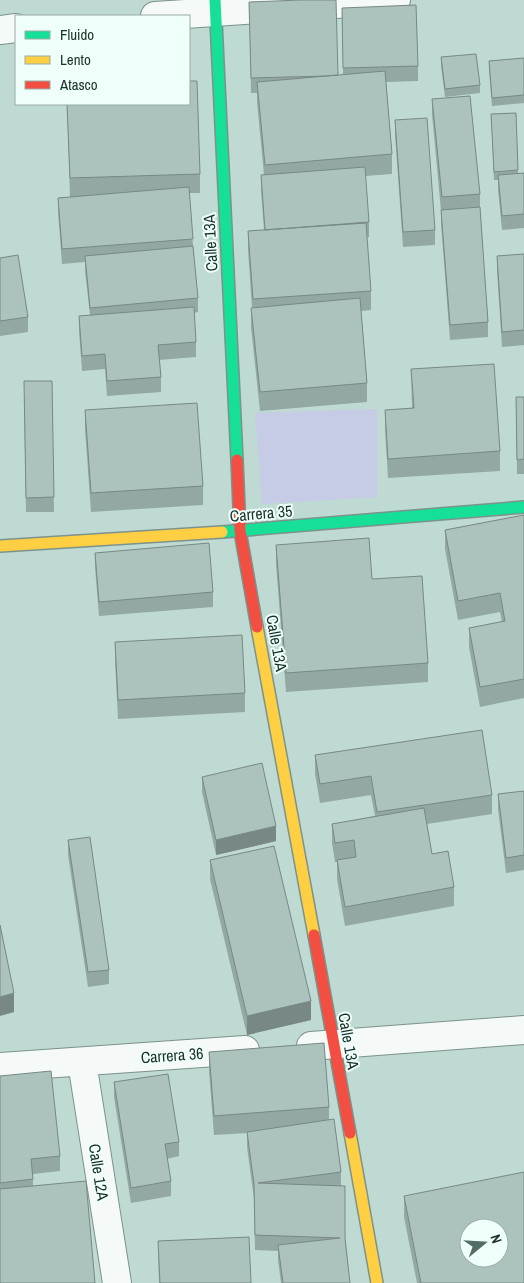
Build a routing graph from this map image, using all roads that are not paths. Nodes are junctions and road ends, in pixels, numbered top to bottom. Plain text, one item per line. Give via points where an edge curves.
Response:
1 (396, 0) edge
2 (215, 6) edge
3 (161, 15) edge
4 (15, 28) edge
5 (0, 30) edge
6 (524, 507) edge
7 (240, 531) junction
8 (0, 546) edge
9 (524, 1030) edge
10 (333, 1044) junction
11 (82, 1062) junction
12 (0, 1068) edge
13 (117, 1283) edge
14 (377, 1283) edge

1 - 2 street via 252,11
2 - 3 street
2 - 7 street, Calle 13A
4 - 5 street
6 - 7 street, Carrera 35
7 - 8 street, Carrera 35
7 - 10 street, Calle 13A
9 - 10 street, Carrera 36
10 - 11 street, Carrera 36
10 - 14 street, Calle 13A
11 - 12 street, Carrera 36
11 - 13 street, Calle 12A

